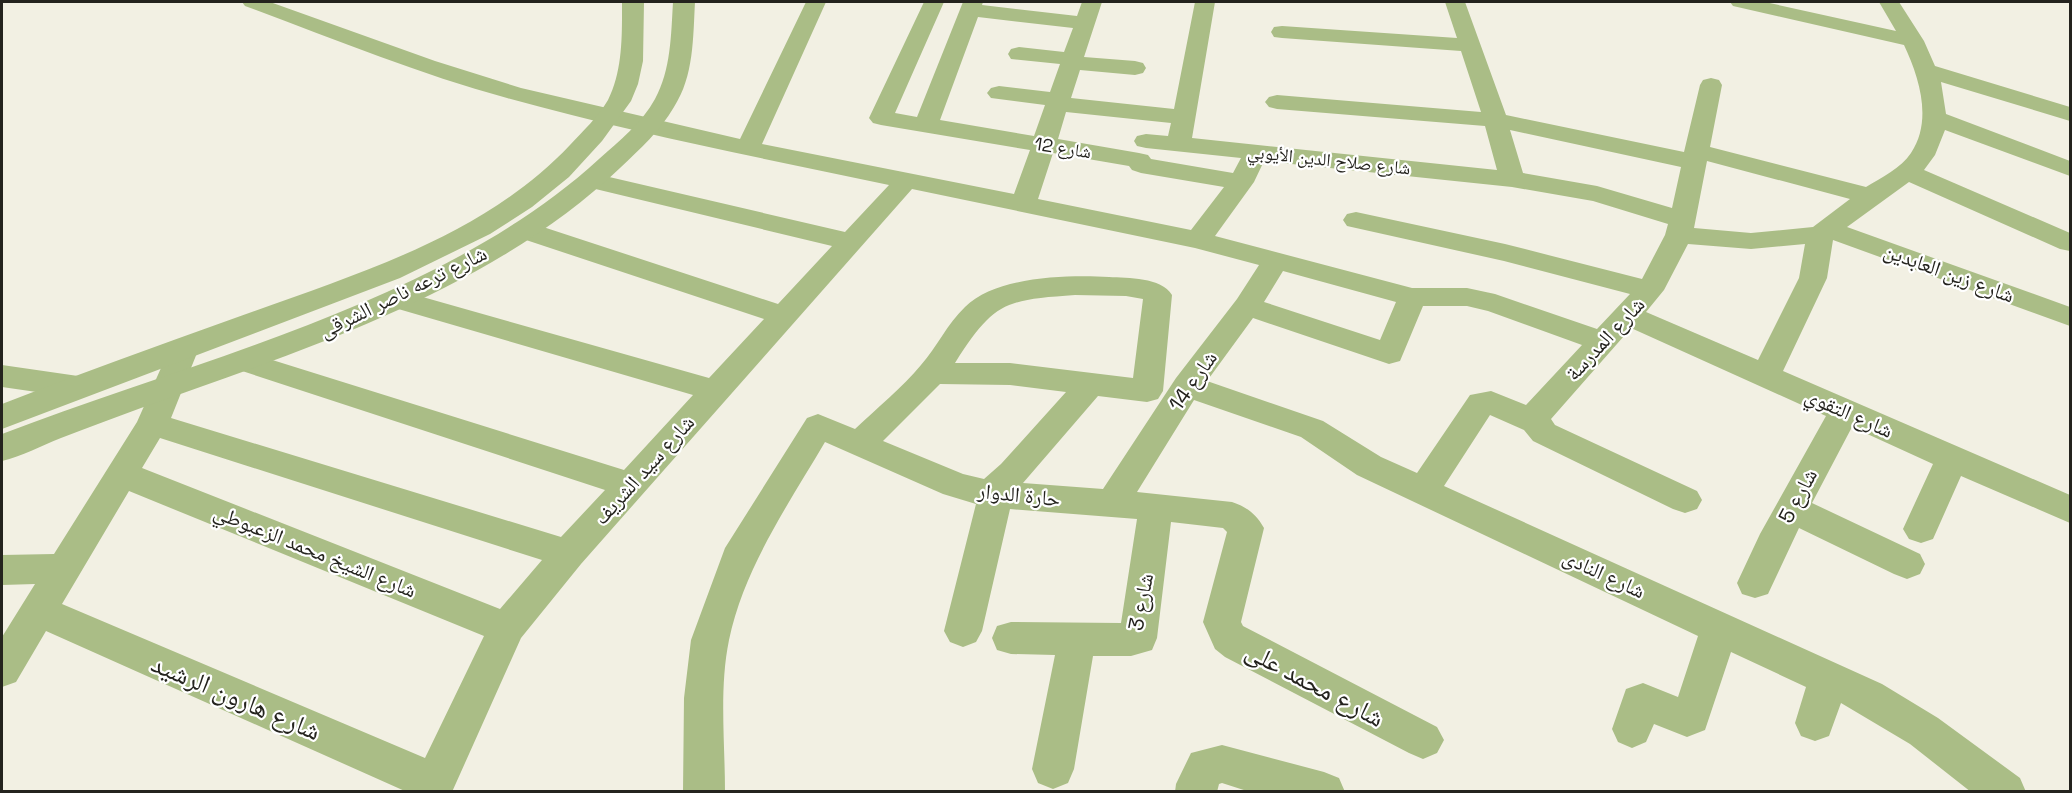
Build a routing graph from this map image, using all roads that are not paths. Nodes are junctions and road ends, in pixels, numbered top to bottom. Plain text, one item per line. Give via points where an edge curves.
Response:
1 (252, 2) edge
2 (633, 2) edge
3 (684, 2) edge
4 (816, 2) edge
5 (934, 2) edge
6 (1205, 2) edge
7 (1455, 2) edge
8 (1740, 2) edge
9 (1889, 2) edge
10 (971, 6) edge
11 (1088, 12) edge
12 (1282, 32) dead end
13 (1913, 40) junction
14 (1470, 45) junction
15 (1019, 54) dead end
16 (1072, 61) junction
17 (1135, 68) dead end
18 (1925, 70) junction
19 (1711, 85) dead end
20 (999, 93) dead end
21 (1058, 102) junction
22 (1277, 102) dead end
23 (2070, 114) edge
24 (610, 115) junction
25 (1184, 117) junction
26 (1935, 118) junction
27 (1495, 120) junction
28 (651, 124) junction
29 (926, 125) junction
30 (1146, 141) dead end
31 (1044, 145) junction
32 (1179, 145) junction
33 (748, 148) junction
34 (1256, 153) junction
35 (1696, 157) junction
36 (2070, 169) edge
37 (1906, 172) junction
38 (1512, 179) junction
39 (907, 180) junction
40 (592, 181) junction
41 (1241, 182) junction
42 (1870, 196) junction
43 (1023, 205) junction
44 (1356, 220) dead end
45 (1681, 228) junction
46 (524, 230) junction
47 (1824, 232) junction
48 (1198, 240) junction
49 (851, 242) junction
50 (2070, 243) edge
51 (1276, 260) junction
52 (1650, 290) junction
53 (1412, 297) junction
54 (398, 299) junction
55 (1247, 306) junction
56 (1628, 315) junction
57 (784, 316) junction
58 (2070, 316) edge
59 (1603, 342) junction
60 (184, 348) junction
61 (244, 361) junction
62 (932, 373) junction
63 (2, 376) edge
64 (1765, 376) junction
65 (1091, 384) junction
66 (1187, 386) junction
67 (78, 387) junction
68 (168, 387) junction
69 (716, 391) junction
70 (1845, 411) junction
71 (2, 417) edge
72 (1535, 422) junction
73 (152, 424) junction
74 (860, 444) junction
75 (2, 448) edge
76 (1952, 458) junction
77 (122, 474) junction
78 (631, 485) junction
79 (1424, 490) junction
80 (993, 494) junction
81 (1686, 500) dead end
82 (1112, 504) junction
83 (1156, 507) junction
84 (1791, 509) junction
85 (2070, 510) edge
86 (1232, 516) joint
87 (1921, 529) dead end
88 (568, 554) junction
89 (1907, 564) dead end
90 (63, 568) junction
91 (2, 570) edge
92 (1755, 583) dead end
93 (37, 610) junction
94 (507, 628) junction
95 (1719, 628) junction
96 (963, 631) dead end
97 (1011, 638) dead end
98 (1077, 639) junction
99 (2, 670) edge
100 (1828, 679) junction
101 (1815, 723) dead end
102 (1632, 729) dead end
103 (1423, 740) dead end
104 (1053, 769) dead end
105 (431, 787) edge
106 (704, 792) edge
107 (1197, 792) edge
108 (1324, 792) edge
109 (2005, 792) edge

1 - 24 street via 514,93
2 - 24 street, شارع ترعه ناصر الشرقى via 632,53 622,95
3 - 28 street, شارع ترعه ناصر الشرقى via 677,73 668,98
4 - 33 street
5 - 29 street, شارع 12 via 881,118
6 - 25 street
7 - 14 street
8 - 13 street
9 - 13 street
10 - 11 street
10 - 29 street
11 - 16 street
12 - 14 street
13 - 18 street
14 - 27 street
15 - 16 street
16 - 17 street
16 - 21 street
18 - 23 street
18 - 26 street
19 - 35 street, شارع المدرسة
20 - 21 street
21 - 25 street
21 - 31 street
22 - 27 street
24 - 28 street
24 - 60 street, شارع ترعه ناصر الشرقى via 577,158 553,179 447,246
25 - 32 street
26 - 36 street
26 - 37 street via 1932,137
27 - 35 street
27 - 38 street
28 - 33 street
28 - 40 street, شارع ترعه ناصر الشرقى
29 - 31 street, شارع 12
30 - 32 street, شارع صلاح الدين الأيوبي
31 - 41 street, شارع 12
31 - 43 street
32 - 34 street, شارع صلاح الدين الأيوبي
33 - 39 street
34 - 38 street, شارع صلاح الدين الأيوبي
34 - 41 street
35 - 42 street
35 - 45 street, شارع المدرسة
37 - 42 street
37 - 50 street
38 - 45 street, شارع صلاح الدين الأيوبي via 1597,194
39 - 43 street
39 - 49 street, شارع سيد الشريف
40 - 46 street, شارع ترعه ناصر الشرقى
40 - 49 street
41 - 48 street
42 - 47 street
43 - 48 street
44 - 52 street
45 - 47 street, شارع صلاح الدين الأيوبي via 1751,241
45 - 52 street, شارع المدرسة
46 - 54 street, شارع ترعه ناصر الشرقى
46 - 57 street
47 - 58 street, شارع زين العابدين
47 - 64 street via 1814,278
48 - 51 street
49 - 57 street, شارع سيد الشريف
51 - 53 street
51 - 55 street, شارع 14
52 - 56 street, شارع المدرسة
53 - 55 street via 1389,354
53 - 59 street via 1467,297 1494,303
54 - 61 street, شارع ترعه ناصر الشرقى
54 - 69 street
55 - 66 street, شارع 14
56 - 59 street, شارع المدرسة
56 - 64 street, شارع التقوي
57 - 69 street, شارع سيد الشريف
59 - 72 street, شارع المدرسة via 1536,412
60 - 67 street, شارع ترعه ناصر الشرقى
60 - 68 street
61 - 68 street, شارع ترعه ناصر الشرقى
61 - 78 street
62 - 65 street via 1010,374
62 - 65 street via 974,315 993,298 1060,287 1133,286 1153,291 1158,301 1148,391
62 - 74 street
63 - 67 street
64 - 70 street, شارع التقوي
65 - 80 street
66 - 79 street, شارع النادى via 1312,429 1369,466
66 - 82 street, شارع 14
67 - 71 street, شارع ترعه ناصر الشرقى
68 - 73 street
68 - 75 street, شارع ترعه ناصر الشرقى
69 - 78 street, شارع سيد الشريف
70 - 76 street, شارع التقوي
70 - 84 street, شارع 5
72 - 79 street via 1491,402 1481,403
72 - 81 street via 1544,433
73 - 77 street
73 - 88 street
74 - 80 street, حارة الدوار via 955,485
74 - 106 street, حارة الدوار via 818,426 738,558 710,640 704,698
76 - 85 street, شارع التقوي
76 - 87 street
77 - 90 street
77 - 94 street, شارع الشيخ محمد الزعبوطي
78 - 88 street, شارع سيد الشريف
79 - 95 street, شارع النادى
80 - 82 street, حارة الدوار
80 - 96 street
82 - 83 street, حارة الدوار
83 - 86 street, حارة الدوار
83 - 98 street, شارع 3 via 1139,636 1131,640
84 - 89 street
84 - 92 street, شارع 5
86 - 103 street, شارع محمد على via 1246,528 1222,622 1228,636
88 - 94 street, شارع سيد الشريف
90 - 91 street
90 - 93 street
93 - 99 street
93 - 105 street, شارع هارون الرشيد
94 - 105 street, شارع سيد الشريف
95 - 100 street, شارع النادى
95 - 102 street via 1691,717 1642,701
97 - 98 street, شارع 3
98 - 104 street
100 - 101 street
100 - 109 street, شارع النادى via 1898,714
107 - 108 street via 1206,767 1222,764

